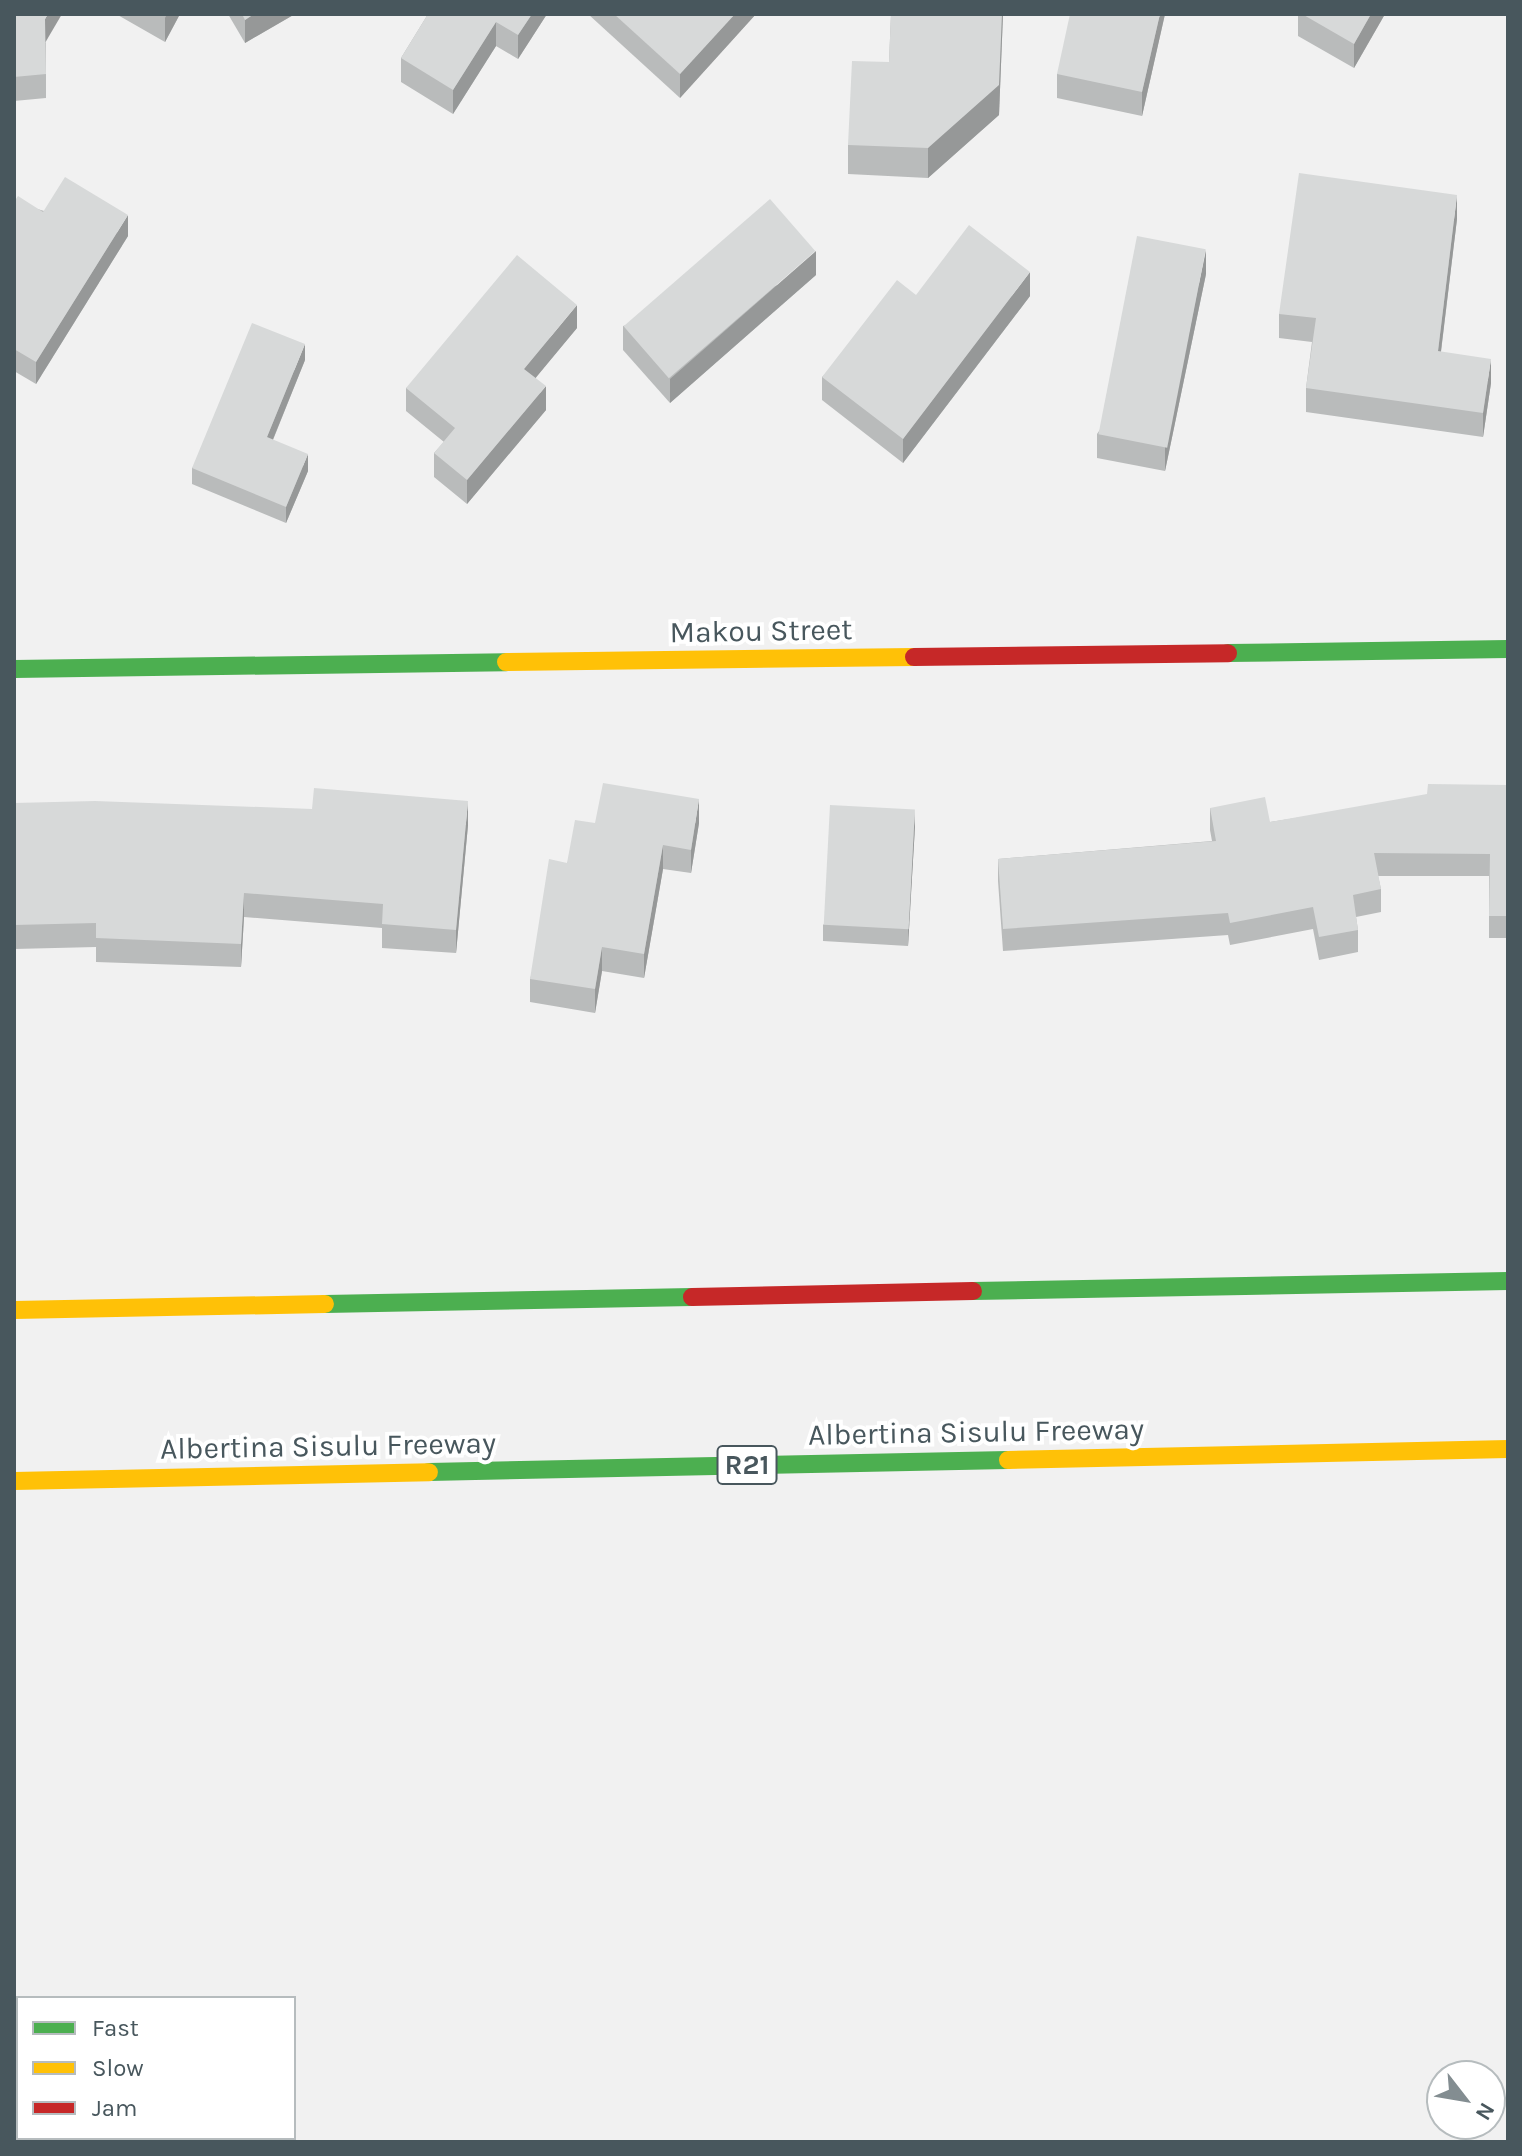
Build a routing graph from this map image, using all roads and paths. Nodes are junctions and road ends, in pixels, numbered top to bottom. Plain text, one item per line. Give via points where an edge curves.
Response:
1 (1508, 649) edge
2 (14, 669) edge
3 (1508, 1281) edge
4 (14, 1310) edge
5 (1508, 1449) edge
6 (14, 1481) edge

1 - 2 main road, Makou Street
3 - 4 main road
5 - 6 main road, Albertina Sisulu Freeway / R21

